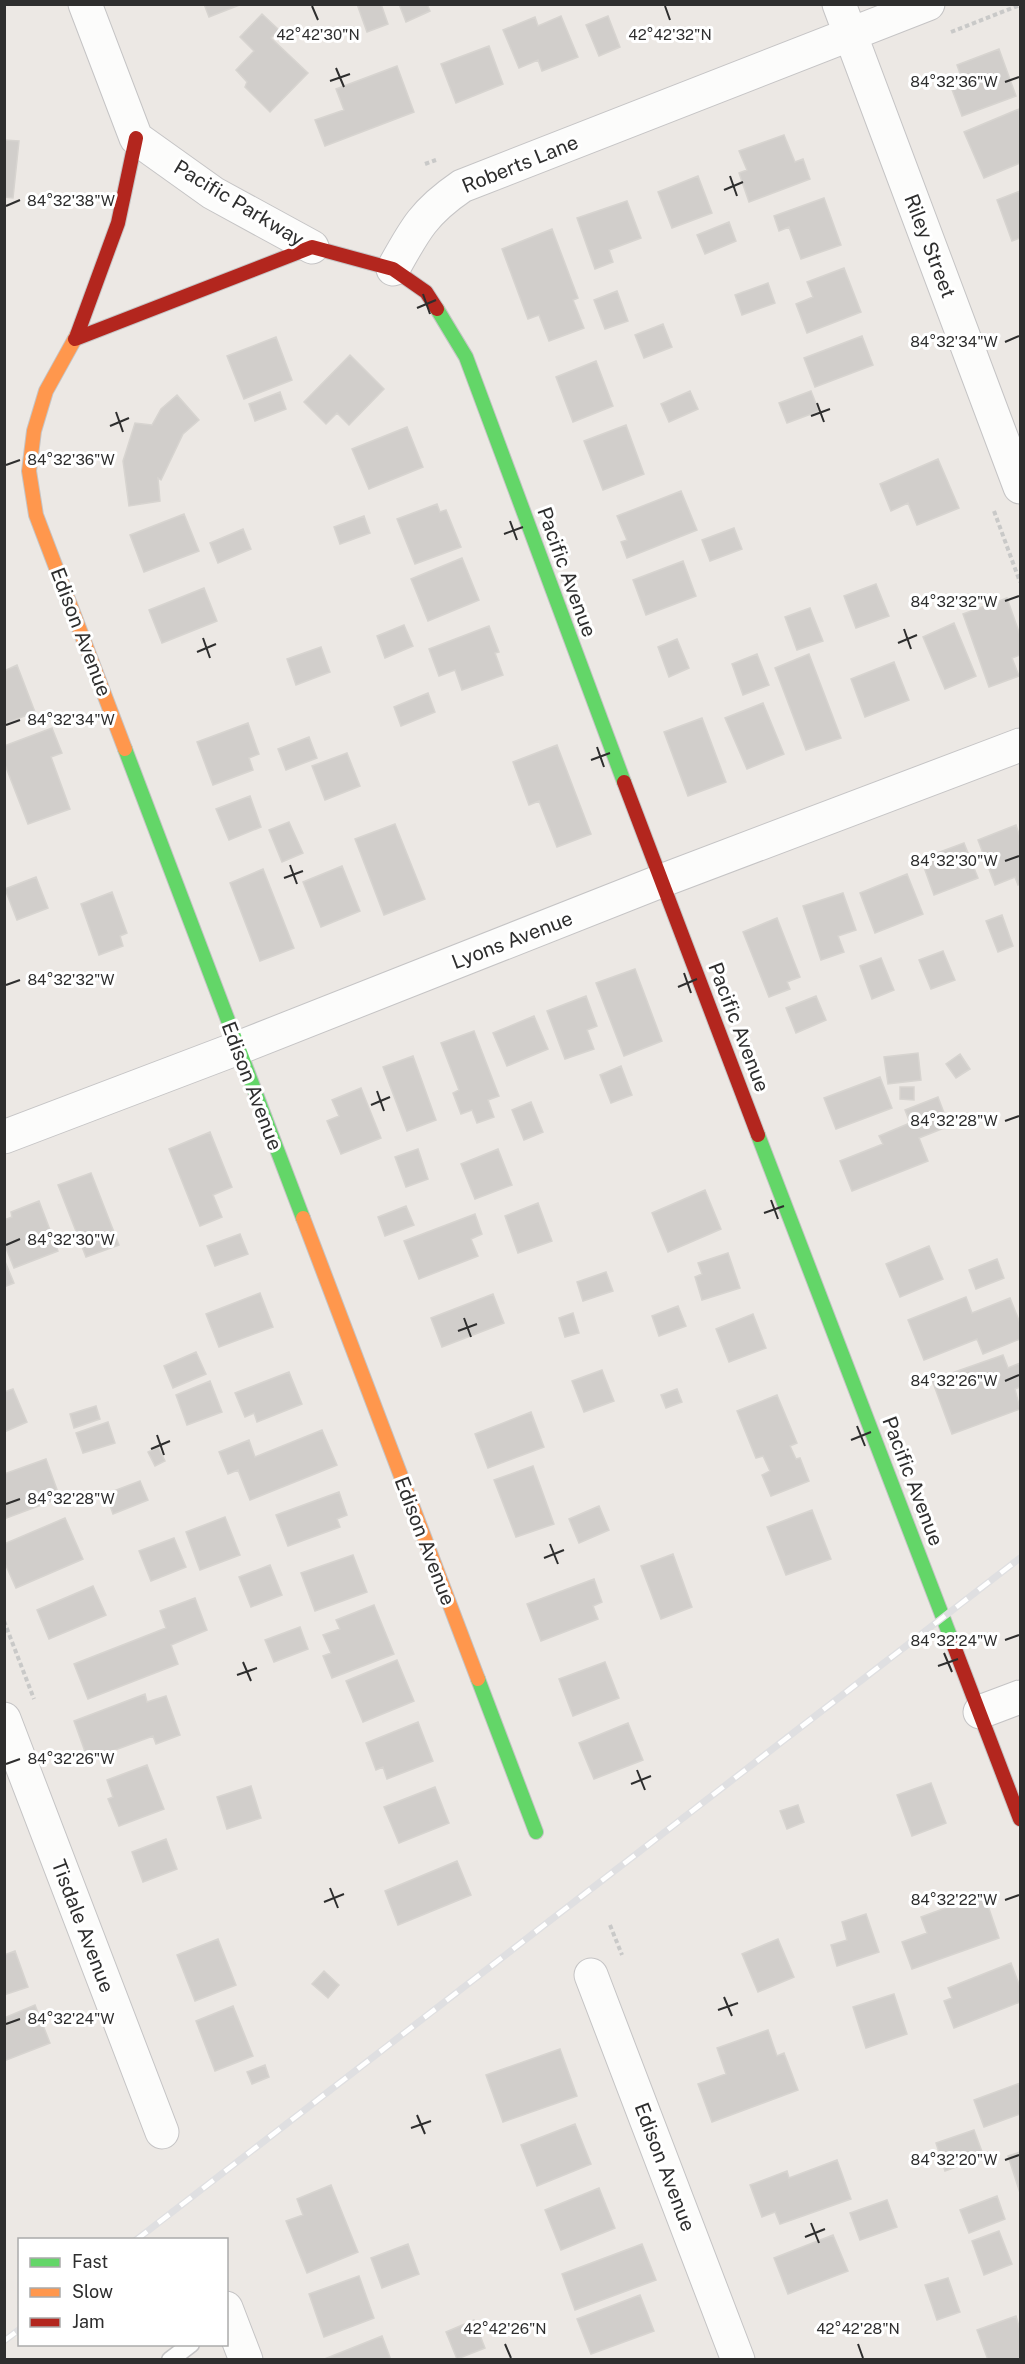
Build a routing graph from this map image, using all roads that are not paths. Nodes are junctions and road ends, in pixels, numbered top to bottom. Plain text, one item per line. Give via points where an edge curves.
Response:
1 (85, 4) edge
2 (839, 4) edge
3 (928, 4) edge
4 (850, 34) junction
5 (136, 138) junction
6 (312, 247) junction
7 (393, 269) junction
8 (75, 339) junction
9 (1020, 487) edge
10 (1020, 745) edge
11 (661, 881) junction
12 (238, 1048) junction
13 (4, 1137) edge
14 (1020, 1697) edge
15 (980, 1712) junction
16 (4, 1719) edge
17 (1020, 1819) edge
18 (536, 1832) dead end
19 (591, 1975) dead end
20 (162, 2132) dead end
21 (228, 2314) edge
22 (188, 2346) edge
23 (171, 2360) edge
24 (246, 2360) edge
25 (738, 2360) edge

1 - 5 street
2 - 4 street, Riley Street
3 - 4 street, Roberts Lane
4 - 7 street, Roberts Lane via 462,186 440,201 417,226
4 - 9 street, Riley Street
5 - 6 street, Pacific Parkway via 213,193
5 - 8 street via 118,223
6 - 7 street
6 - 8 street
7 - 11 street, Pacific Avenue via 426,292 466,357
8 - 12 street, Edison Avenue via 46,391 34,431 29,471 36,515
10 - 11 street, Lyons Avenue
11 - 12 street, Lyons Avenue
11 - 15 street, Pacific Avenue
12 - 13 street, Lyons Avenue
12 - 18 street, Edison Avenue
14 - 15 street
15 - 17 street, Pacific Avenue
16 - 20 street, Tisdale Avenue
19 - 25 street, Edison Avenue
21 - 24 street
22 - 23 lane

